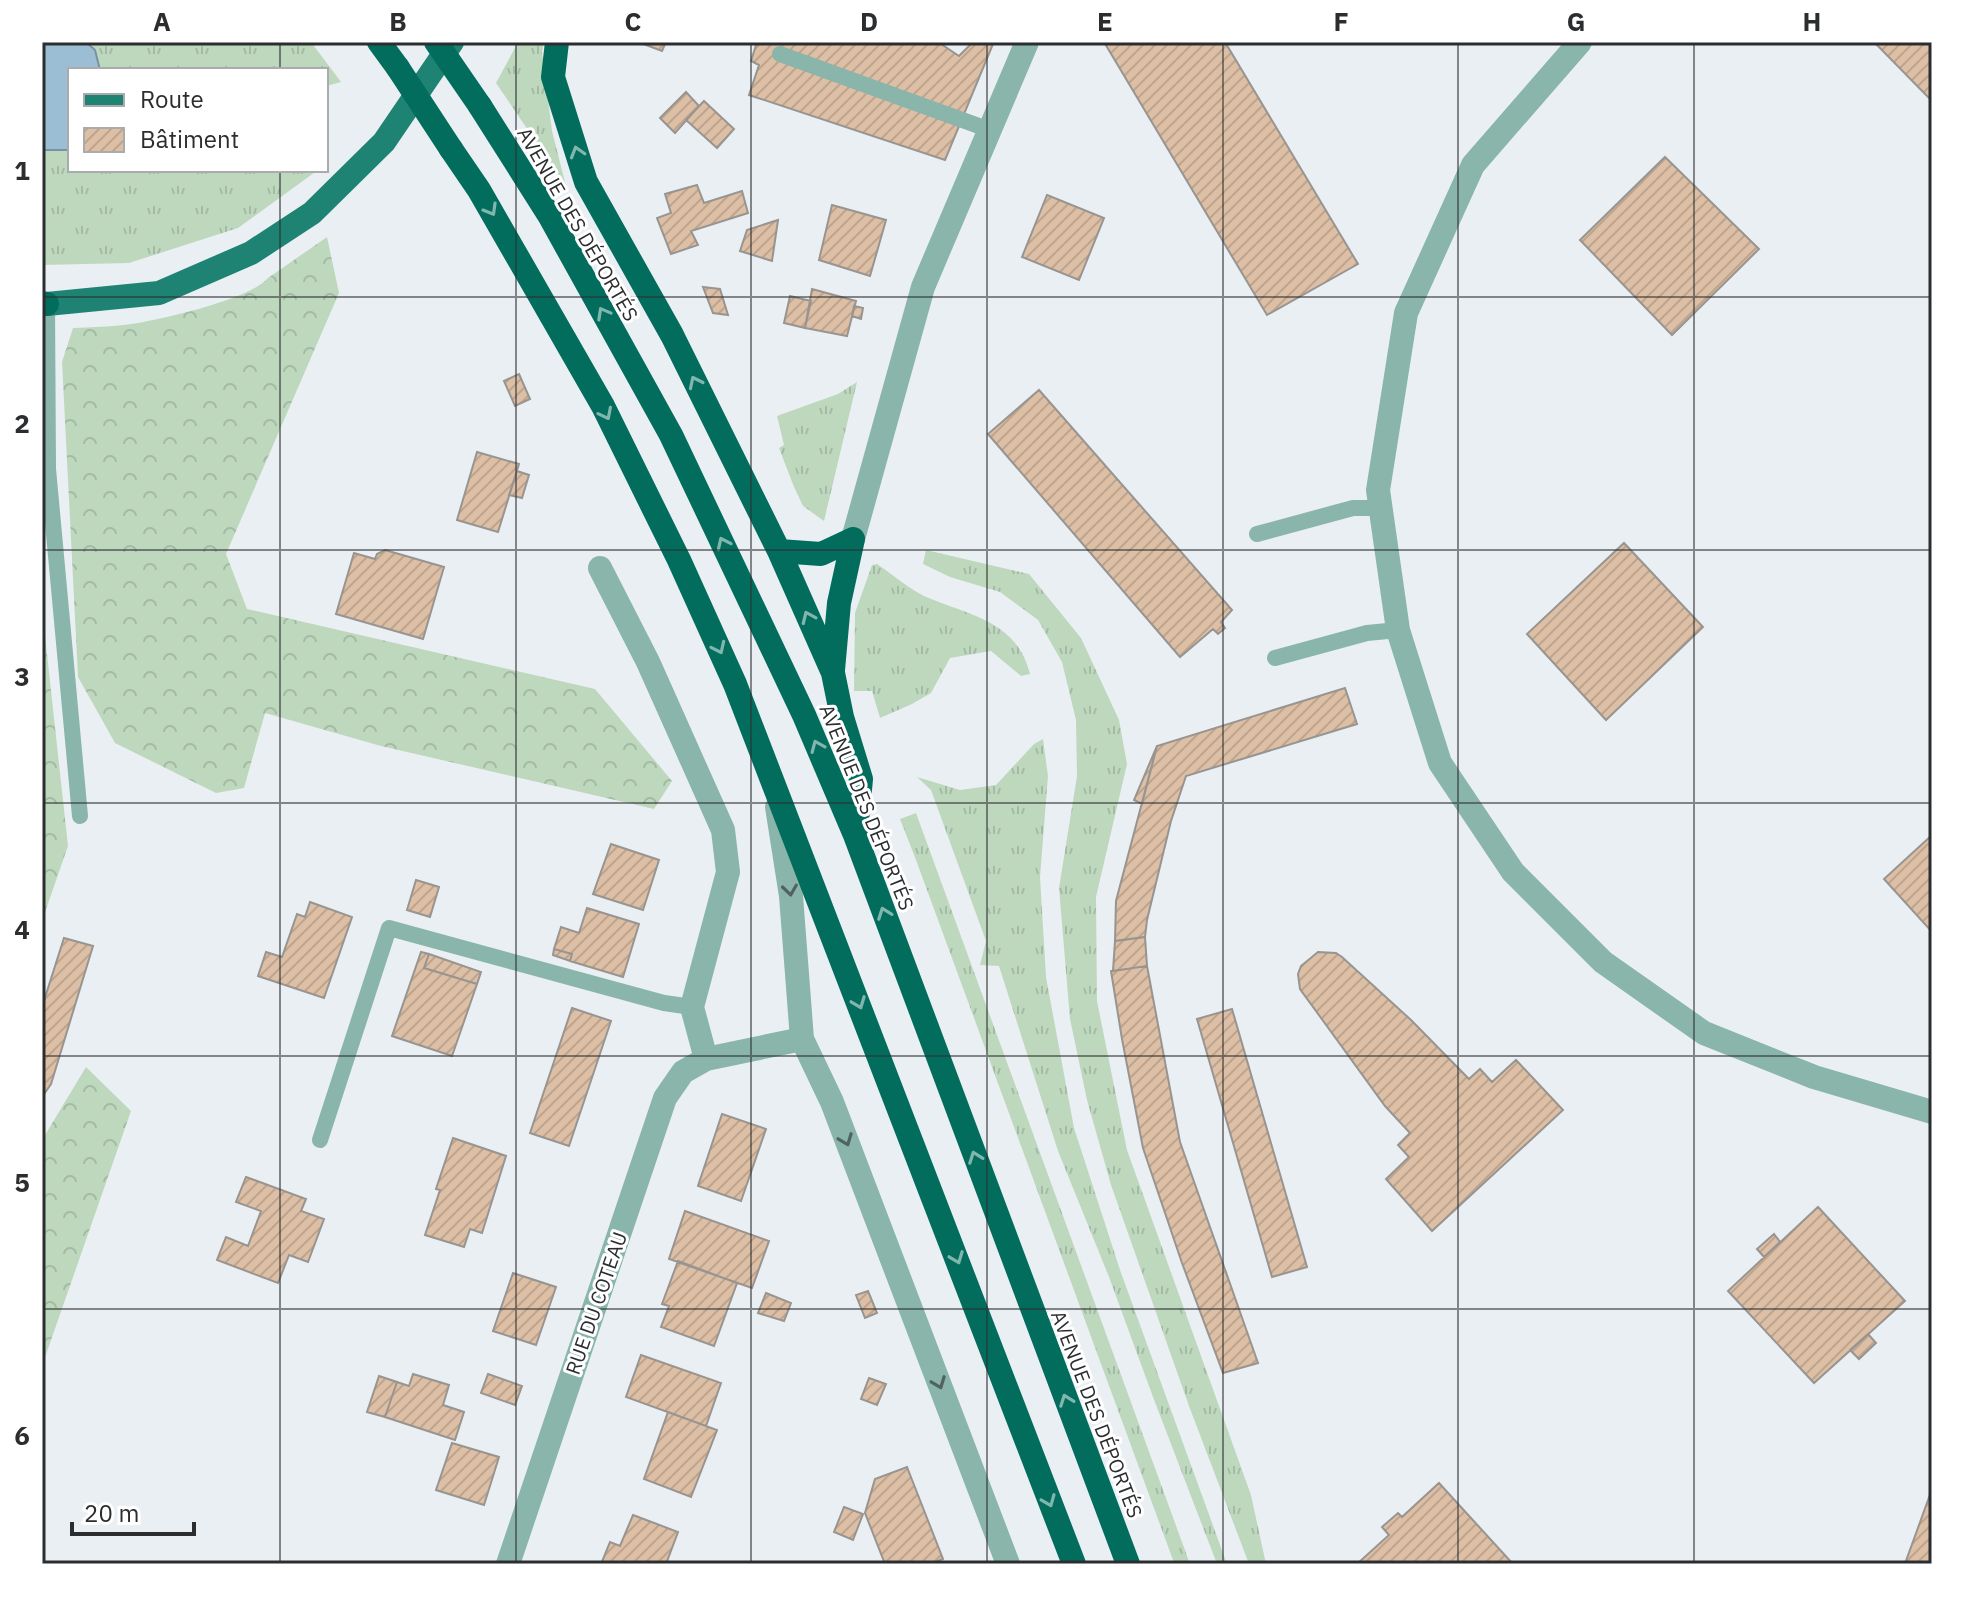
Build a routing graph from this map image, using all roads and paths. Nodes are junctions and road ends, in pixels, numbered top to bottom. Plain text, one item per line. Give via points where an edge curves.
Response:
1 (379, 42) edge
2 (436, 42) edge
3 (452, 42) edge
4 (557, 42) edge
5 (1027, 42) edge
6 (1580, 42) edge
7 (780, 54) dead end
8 (990, 130) junction
9 (44, 303) edge
10 (1380, 508) junction
11 (1257, 534) dead end
12 (853, 539) junction
13 (779, 551) junction
14 (600, 568) dead end
15 (1398, 630) junction
16 (1275, 658) dead end
17 (833, 673) junction
18 (772, 780) junction
19 (80, 816) dead end
20 (855, 835) junction
21 (692, 1007) junction
22 (802, 1039) junction
23 (706, 1059) junction
24 (1932, 1112) edge
25 (320, 1140) dead end
26 (508, 1564) edge
27 (1008, 1564) edge
28 (1074, 1564) edge
29 (1128, 1564) edge

1 -> 18 highway, bridge via 479,190 603,406 735,684
20 -> 2 highway, AVENUE DES DÉPORTÉS, bridge via 671,435 549,215
3 - 9 main road via 384,142 312,213 251,253 159,293
13 -> 4 highway via 672,335 586,182 553,77
5 - 8 street
6 - 10 street via 1473,165 1406,313 1378,490
7 - 8 lane
8 - 12 street via 923,287
9 - 19 lane via 48,469
10 - 11 lane via 1353,508
10 - 15 street
12 - 13 highway via 821,554
12 - 17 highway via 839,603
17 -> 13 highway
14 - 21 street via 723,830 728,872
15 - 16 lane
15 - 24 street via 1440,763 1513,872 1603,962 1704,1033 1814,1077
17 - 20 highway via 861,779
18 -> 22 street via 791,896
18 -> 28 highway
29 -> 20 highway, AVENUE DES DÉPORTÉS
21 - 23 street
21 - 25 lane via 389,928
22 - 23 street
22 -> 27 street via 832,1102
23 - 26 street, RUE DU COTEAU via 683,1072 665,1098

